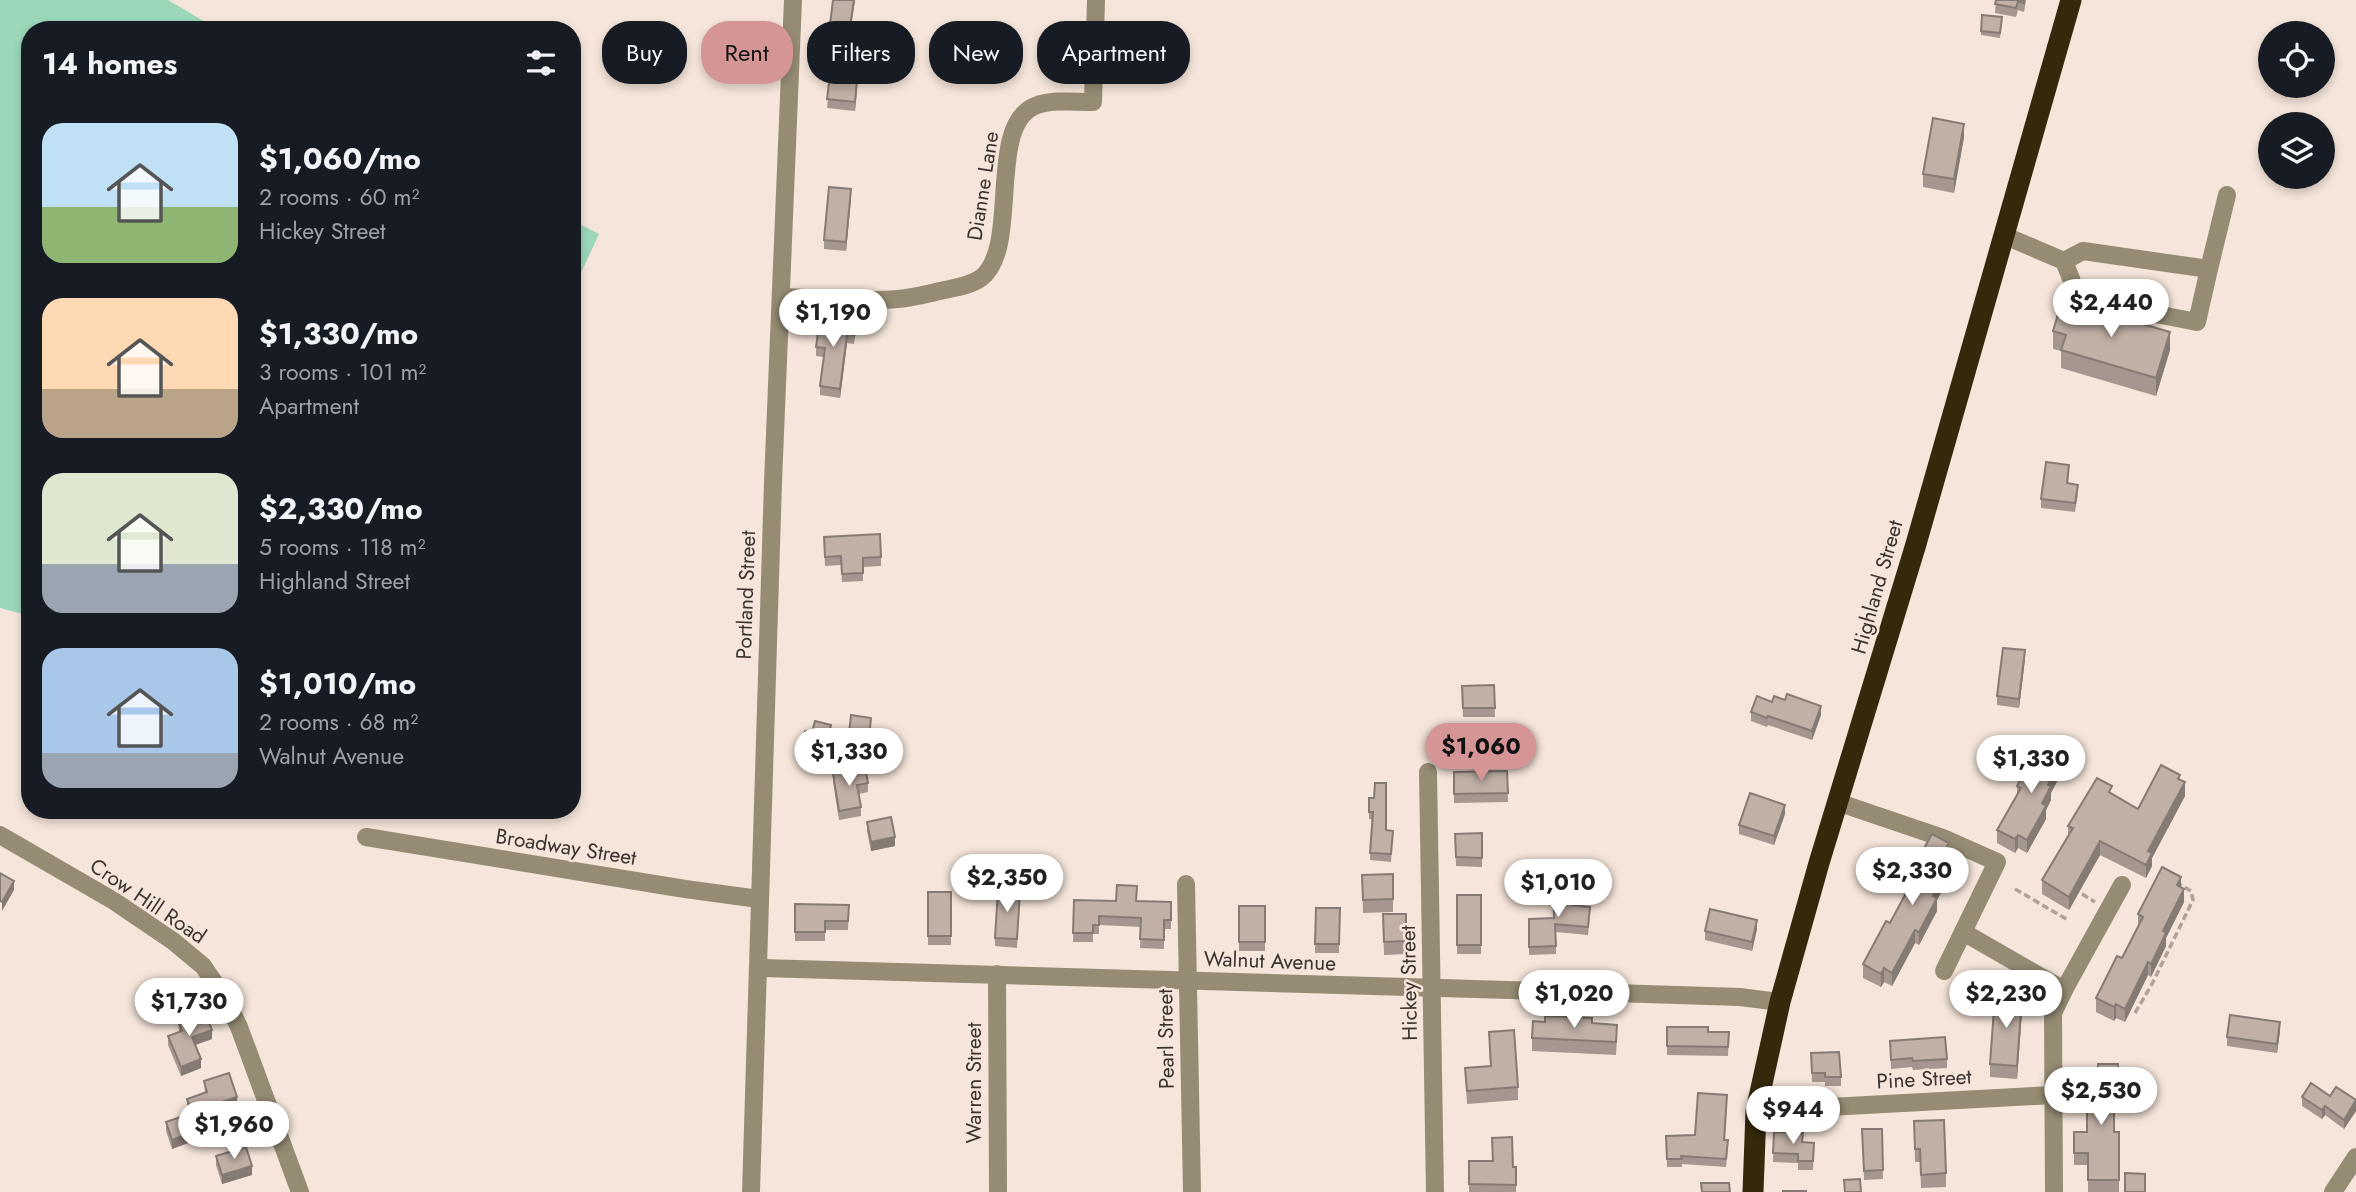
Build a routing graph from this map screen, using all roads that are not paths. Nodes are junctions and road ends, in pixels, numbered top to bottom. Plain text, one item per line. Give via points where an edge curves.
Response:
1 (793, 0) edge
2 (1096, 0) edge
3 (2071, 0) edge
4 (2227, 195) dead end
5 (2003, 235) junction
6 (2064, 261) junction
7 (2209, 269) junction
8 (781, 297) junction
9 (1428, 772) dead end
10 (1837, 802) junction
11 (0, 835) edge
12 (366, 837) dead end
13 (1186, 884) dead end
14 (2122, 886) dead end
15 (759, 899) junction
16 (1963, 932) junction
17 (758, 968) junction
18 (1944, 971) dead end
19 (997, 974) junction
20 (1187, 981) junction
21 (1431, 988) junction
22 (2064, 990) junction
23 (1780, 1002) junction
24 (2053, 1095) junction
25 (1756, 1111) junction
26 (2356, 1157) edge
27 (300, 1192) edge
28 (751, 1192) edge
29 (998, 1192) edge
30 (1192, 1192) edge
31 (1435, 1192) edge
32 (1752, 1192) edge
33 (2054, 1192) edge
34 (2333, 1192) edge

1 - 8 street, Portland Street
2 - 8 street, Dianne Lane via 1093,102 1049,103 1022,115 1008,153 993,263 981,278 901,299
3 - 5 highway, Highland Street
4 - 7 street
5 - 6 street
5 - 10 highway, Highland Street
6 - 7 street via 2083,251
6 - 7 street via 2079,299 2197,322
8 - 15 street, Portland Street
9 - 21 street, Hickey Street
10 - 16 street via 1943,838 1997,862
10 - 23 highway, Highland Street
11 - 27 street, Crow Hill Road via 114,901 203,966 239,1027
12 - 15 street, Broadway Street
13 - 20 street, Pearl Street
14 - 22 street
15 - 17 street, Portland Street
16 - 18 street
16 - 22 street
17 - 19 street, Walnut Avenue
17 - 28 street, Portland Street
19 - 20 street, Walnut Avenue
19 - 29 street, Warren Street
20 - 21 street, Walnut Avenue
20 - 30 street, Pearl Street
21 - 23 street, Walnut Avenue
21 - 31 street, Hickey Street
22 - 24 street via 2053,1013
23 - 25 highway, Highland Street
24 - 25 street, Pine Street
24 - 33 street
25 - 32 highway, Highland Street
26 - 34 street

